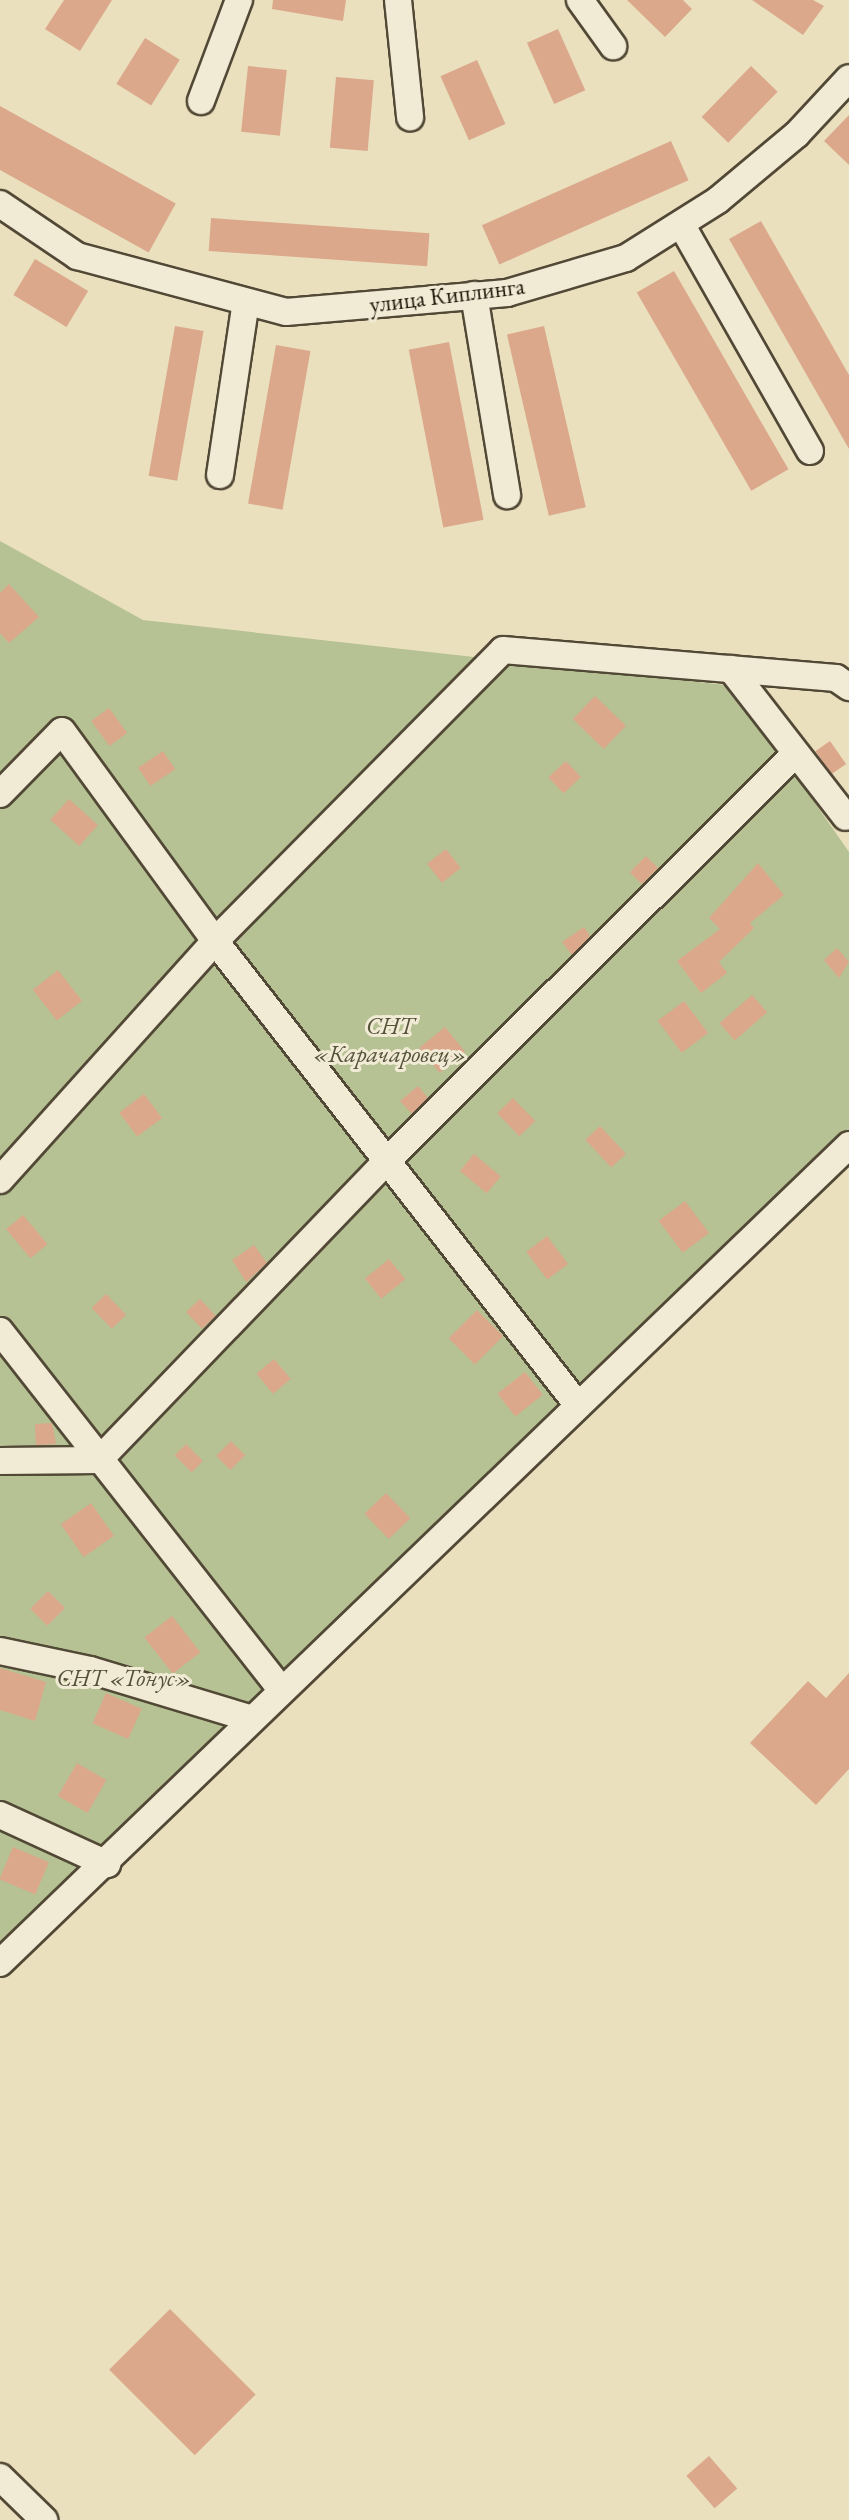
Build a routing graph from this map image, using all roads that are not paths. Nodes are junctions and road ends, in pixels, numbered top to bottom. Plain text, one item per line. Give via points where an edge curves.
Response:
1 (239, 0) edge
2 (398, 0) edge
3 (580, 0) edge
4 (612, 46) dead end
5 (849, 78) edge
6 (201, 101) dead end
7 (410, 117) dead end
8 (0, 204) edge
9 (681, 223) junction
10 (474, 295) junction
11 (246, 302) junction
12 (810, 451) dead end
13 (220, 475) dead end
14 (507, 495) dead end
15 (731, 670) junction
16 (849, 687) edge
17 (796, 753) junction
18 (0, 794) edge
19 (846, 817) dead end
20 (215, 941) junction
21 (849, 1145) edge
22 (388, 1160) junction
23 (0, 1180) edge
24 (0, 1331) edge
25 (577, 1404) junction
26 (99, 1460) junction
27 (0, 1461) edge
28 (0, 1651) edge
29 (281, 1688) junction
30 (248, 1718) junction
31 (0, 1815) edge
32 (107, 1864) junction
33 (0, 1963) edge
34 (0, 2477) edge
35 (44, 2520) edge

1 - 6 street
2 - 7 street
3 - 4 street
5 - 9 street, улица Киплинга via 797,134
8 - 11 street, улица Киплинга via 77,256
9 - 10 street, улица Киплинга via 626,258 507,293
9 - 12 street
10 - 11 street, улица Киплинга via 286,312
10 - 14 street
11 - 13 street
15 - 16 street via 836,678
15 - 17 street
15 - 20 street via 503,650
17 - 19 street
17 - 22 street
18 - 20 street via 62,731
20 - 22 street
20 - 23 street
21 - 25 street
22 - 25 street
22 - 26 street
24 - 26 street
25 - 29 street
26 - 27 street
26 - 29 street
28 - 30 street via 90,1670
29 - 30 street
30 - 32 street
31 - 32 street
32 - 33 street
34 - 35 street

